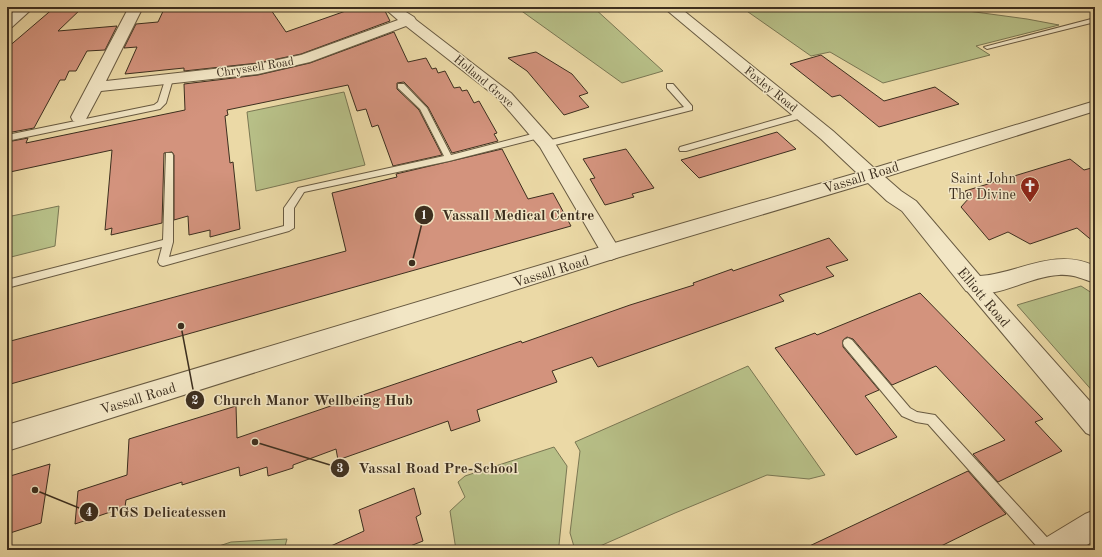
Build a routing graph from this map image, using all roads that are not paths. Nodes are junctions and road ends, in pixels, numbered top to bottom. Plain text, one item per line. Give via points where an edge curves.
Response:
1 (27, 7) edge
2 (136, 7) edge
3 (390, 7) edge
4 (670, 7) edge
5 (409, 20) junction
6 (1095, 20) edge
7 (7, 24) edge
8 (987, 47) dead end
9 (169, 79) junction
10 (400, 86) dead end
11 (670, 86) dead end
12 (95, 87) junction
13 (1095, 106) edge
14 (802, 115) junction
15 (79, 117) dead end
16 (7, 138) edge
17 (544, 139) junction
18 (683, 149) dead end
19 (169, 155) dead end
20 (449, 158) junction
21 (870, 174) junction
22 (168, 242) junction
23 (611, 252) junction
24 (1092, 271) edge
25 (7, 284) edge
26 (974, 285) junction
27 (848, 343) dead end
28 (1095, 425) edge
29 (7, 438) edge
30 (1095, 524) edge
31 (1051, 550) edge

1 - 7 street
2 - 12 street
3 - 5 street, Holland Grove
4 - 14 street, Foxley Road
5 - 9 street, Chryssell Road via 305,59 258,69
5 - 17 street, Holland Grove via 505,96
6 - 8 lane
9 - 12 street, Chryssell Road
9 - 16 lane via 162,103 156,107
10 - 20 lane via 423,108
11 - 17 lane via 689,108 628,125
12 - 15 street
13 - 21 street, Vassall Road
14 - 18 lane
14 - 21 street, Foxley Road via 839,144
17 - 20 lane
17 - 23 street, Holland Grove
19 - 22 lane
20 - 22 lane via 301,190 289,208 289,228 163,262
21 - 23 street, Vassall Road
21 - 26 street, Elliott Road via 909,206
22 - 25 lane
23 - 29 street, Vassall Road
24 - 26 street via 1059,267 1030,271 995,283
26 - 28 street, Elliott Road
27 - 31 lane via 906,412 916,417 931,419 936,423
30 - 31 street

